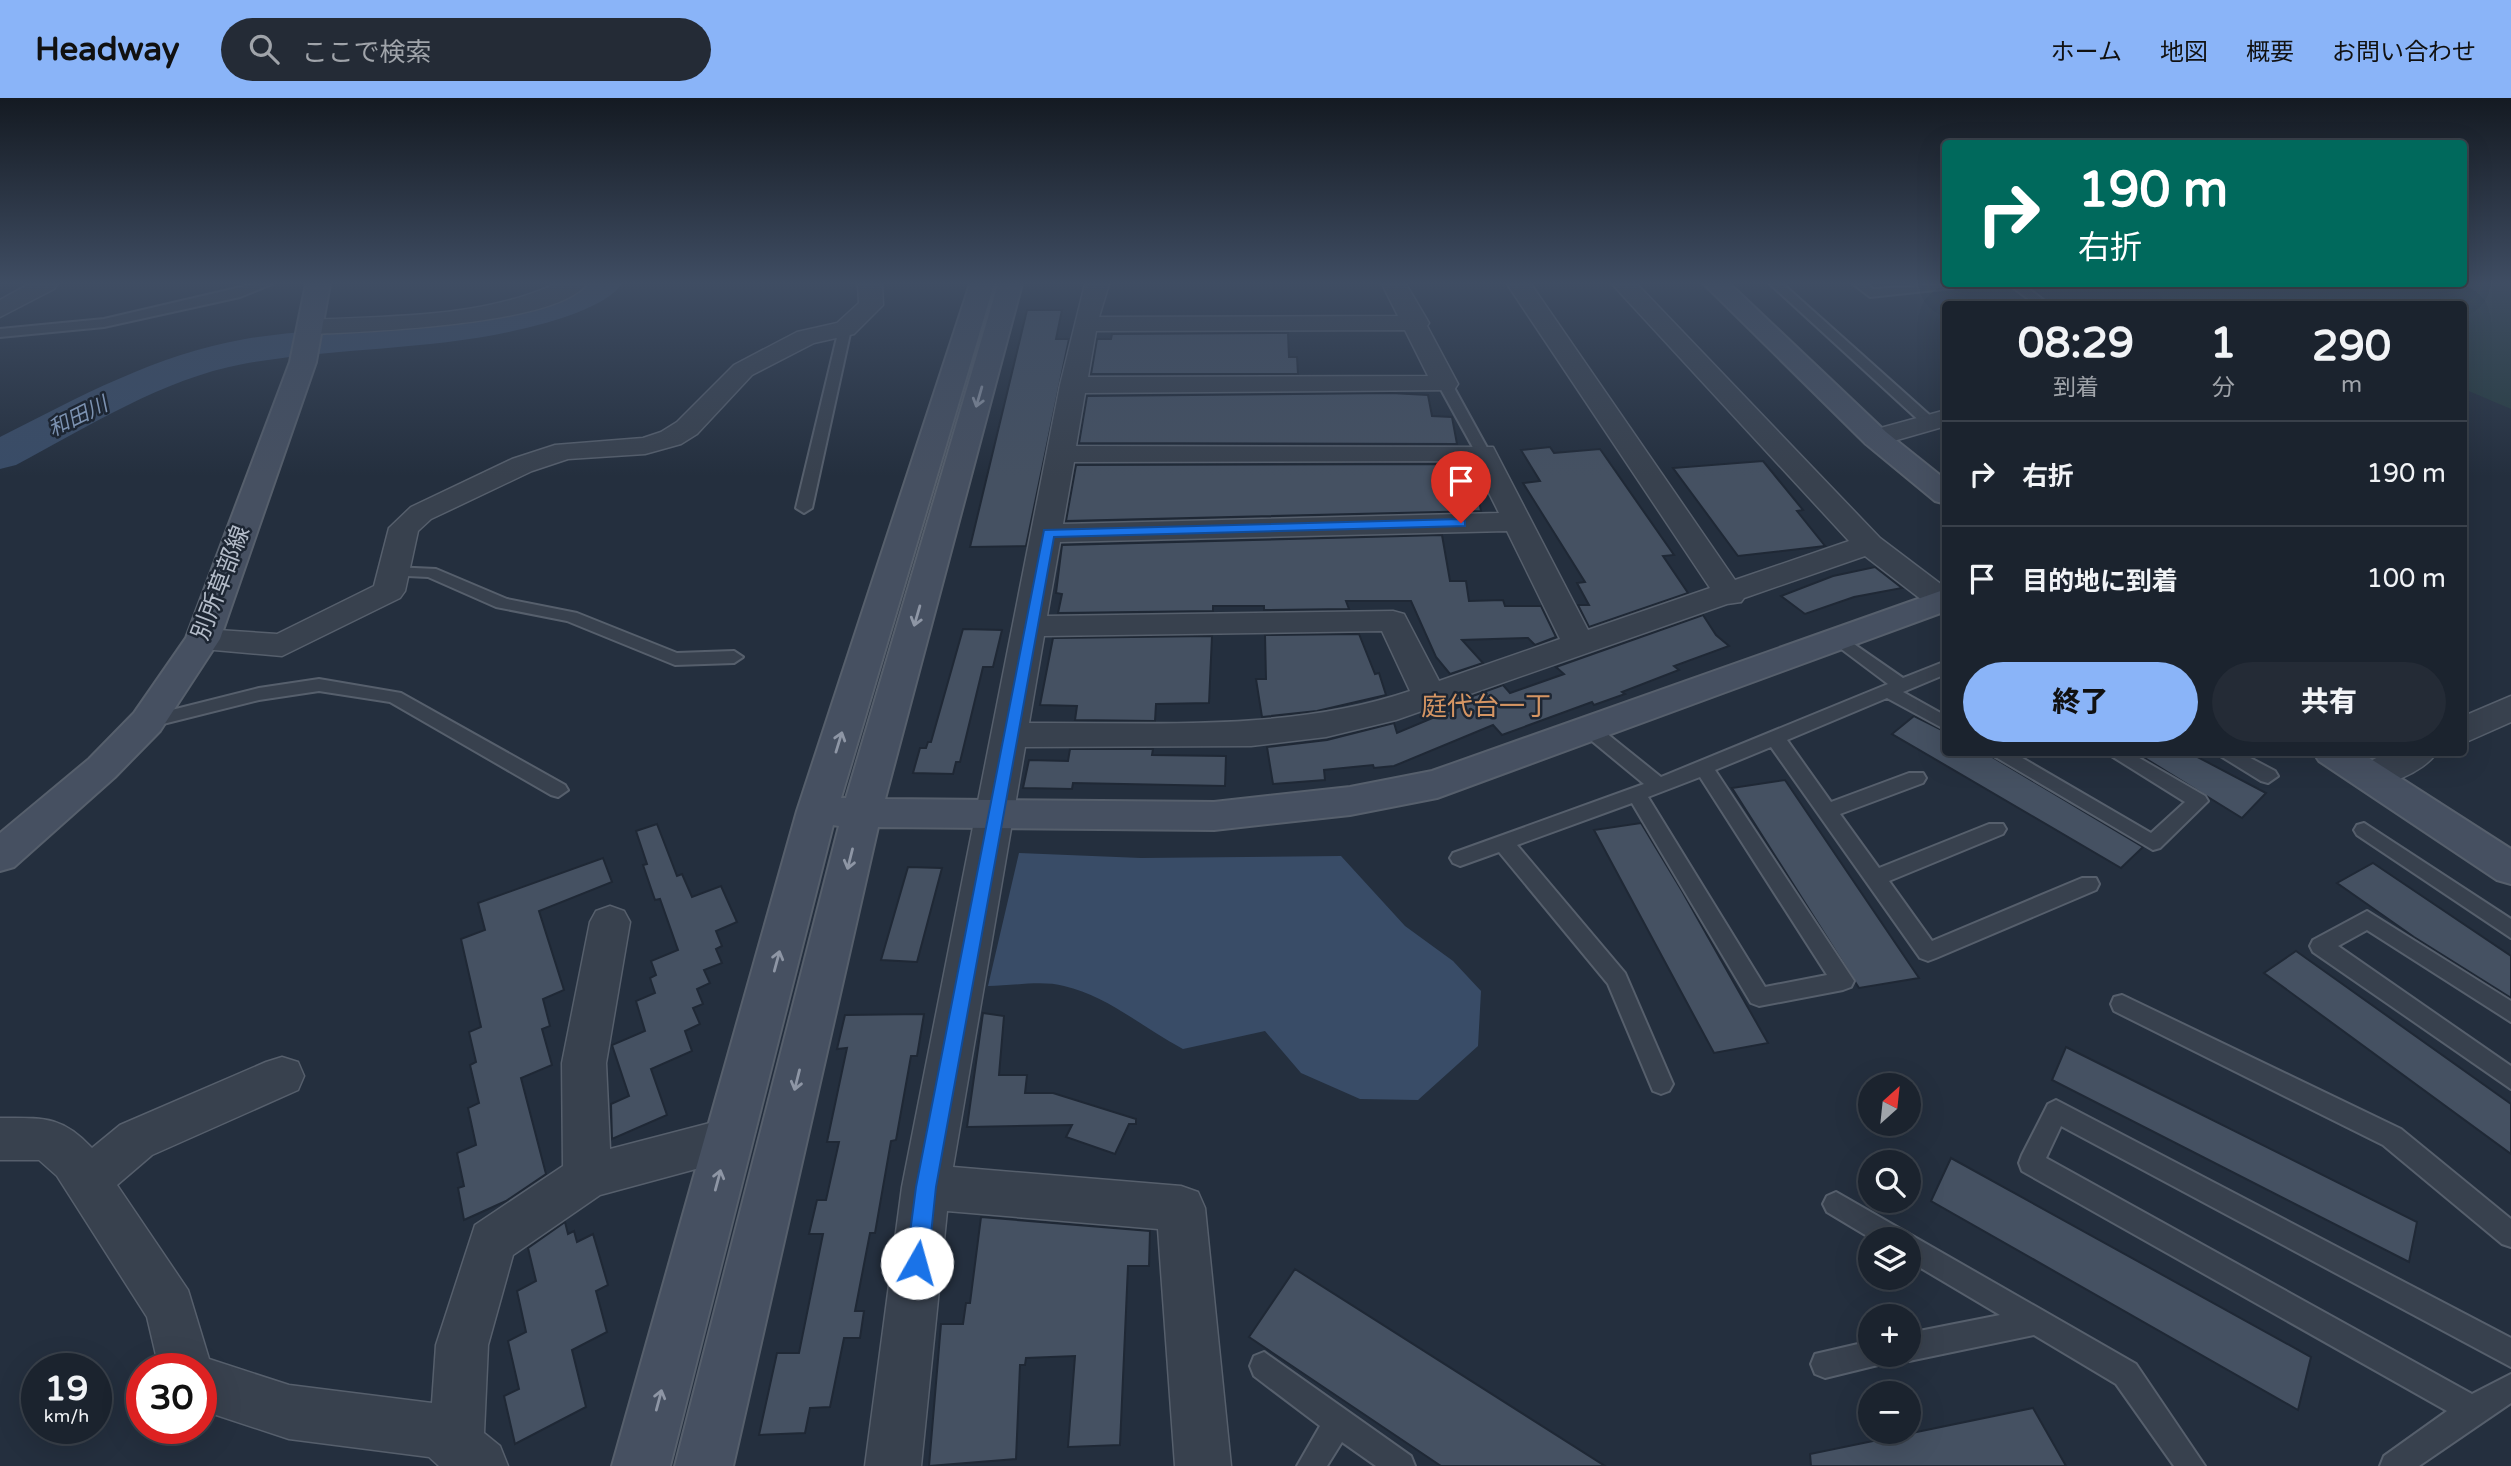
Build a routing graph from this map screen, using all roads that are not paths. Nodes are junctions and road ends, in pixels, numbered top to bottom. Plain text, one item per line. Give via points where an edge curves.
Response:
1 (306, 348) edge
2 (785, 348) edge
3 (841, 348) edge
4 (962, 348) edge
5 (992, 348) edge
6 (1080, 348) edge
7 (1428, 348) edge
8 (1562, 348) edge
9 (1684, 348) edge
10 (1782, 348) edge
11 (1854, 348) edge
12 (1445, 384) junction
13 (1073, 385) junction
14 (1938, 421) edge
15 (1876, 438) junction
16 (1483, 453) junction
17 (1061, 454) junction
18 (1942, 492) edge
19 (804, 508) dead end
20 (1516, 522) junction
21 (1049, 533) junction
22 (1869, 544) junction
23 (393, 572) junction
24 (1730, 595) junction
25 (1942, 598) edge
26 (1942, 600) edge
27 (1031, 626) junction
28 (1838, 638) junction
29 (203, 639) junction
30 (1578, 643) junction
31 (734, 657) dead end
32 (1942, 669) edge
33 (1895, 688) junction
34 (1430, 696) junction
35 (2511, 708) edge
36 (1942, 721) edge
37 (147, 722) junction
38 (1588, 729) junction
39 (2467, 730) edge
40 (1009, 735) junction
41 (1775, 738) junction
42 (2003, 756) edge
43 (2121, 756) edge
44 (2230, 756) edge
45 (2338, 756) edge
46 (2411, 756) edge
47 (1704, 768) junction
48 (2268, 776) dead end
49 (2370, 777) junction
50 (1916, 778) dead end
51 (1659, 786) junction
52 (558, 790) dead end
53 (1637, 794) junction
54 (817, 811) junction
55 (1828, 811) junction
56 (862, 812) junction
57 (996, 816) junction
58 (1996, 829) dead end
59 (2364, 830) dead end
60 (1503, 843) junction
61 (0, 856) edge
62 (1460, 858) dead end
63 (2511, 869) edge
64 (1875, 878) junction
65 (2089, 884) dead end
66 (610, 922) dead end
67 (2511, 930) edge
68 (2122, 1004) dead end
69 (2511, 1013) edge
70 (282, 1076) dead end
71 (2511, 1079) edge
72 (1661, 1084) dead end
73 (0, 1139) edge
74 (729, 1139) junction
75 (587, 1177) junction
76 (86, 1181) junction
77 (926, 1187) junction
78 (1836, 1204) dead end
79 (1875, 1227) edge
80 (2511, 1235) edge
81 (1921, 1254) edge
82 (2036, 1321) junction
83 (1921, 1345) edge
84 (181, 1353) edge
85 (2511, 1353) edge
86 (1858, 1357) edge
87 (1825, 1364) dead end
88 (1264, 1366) dead end
89 (217, 1388) edge
90 (2511, 1388) edge
91 (2473, 1410) junction
92 (1338, 1422) junction
93 (468, 1455) edge
94 (641, 1466) edge
95 (704, 1466) edge
96 (893, 1466) edge
97 (1203, 1466) edge
98 (1311, 1466) edge
99 (1401, 1466) edge
100 (2191, 1466) edge
101 (2394, 1466) edge

1 - 29 street, 別所草部線
2 - 23 street via 743,370 687,428 671,438 645,446 565,451 522,465 421,513 404,528
3 - 19 lane
54 -> 4 street
5 -> 56 street
6 - 13 street
7 - 12 street
8 - 24 street
9 - 22 street
10 - 15 street
11 - 14 lane
12 - 13 street
12 - 16 lane
13 - 17 street
14 - 15 street
15 - 18 street
16 - 17 street
16 - 20 street
17 - 21 street
20 - 21 street
20 - 30 street
21 - 27 street
22 - 24 street
22 - 25 street
23 - 29 street via 389,591 282,645
23 - 31 lane via 430,572 502,603 572,617 675,659
24 - 30 street
26 - 28 street
27 - 34 street via 1393,621
27 - 40 street
28 - 33 lane
28 - 38 street
29 - 37 street, 別所草部線
30 - 34 street
32 - 33 lane
33 - 36 lane
33 - 41 lane
34 - 40 street via 1373,715 1251,734
35 - 39 street
37 - 52 lane via 259,694 319,685 395,697
37 - 61 street, 別所草部線 via 102,768
38 - 51 lane
38 - 57 street via 1437,784 1350,801 1214,816
40 - 57 street
41 - 47 lane
41 - 55 lane
42 - 43 lane via 2153,843 2198,800
44 - 48 lane
45 - 49 street
46 - 49 street
47 - 51 lane
47 - 53 lane via 1843,981 1759,997
49 - 63 street
50 - 55 lane
51 - 53 lane
53 - 60 lane
54 - 56 street
74 -> 54 street
55 - 64 lane
56 - 57 street
56 -> 95 street
57 - 77 street
58 - 64 lane
59 - 67 lane
60 - 62 lane
60 - 72 lane via 1617,979
64 - 65 lane via 1928,952
66 - 75 street via 584,1063
68 - 80 lane via 2392,1137
69 - 71 lane via 2367,919 2321,946
70 - 76 street via 136,1140
73 - 76 street via 49,1139 74,1161
74 - 75 street
94 -> 74 street
75 - 93 street via 492,1241 462,1345
76 - 84 street via 170,1308
77 - 96 street
77 - 97 street via 1181,1208
78 - 79 lane
81 - 82 lane
82 - 83 lane
82 - 100 lane via 2126,1374
85 - 91 lane via 2056,1111 2031,1163
86 - 87 lane
88 - 92 lane
89 - 93 street via 289,1412 441,1431
90 - 91 lane
91 - 101 lane
92 - 98 lane
92 - 99 lane

